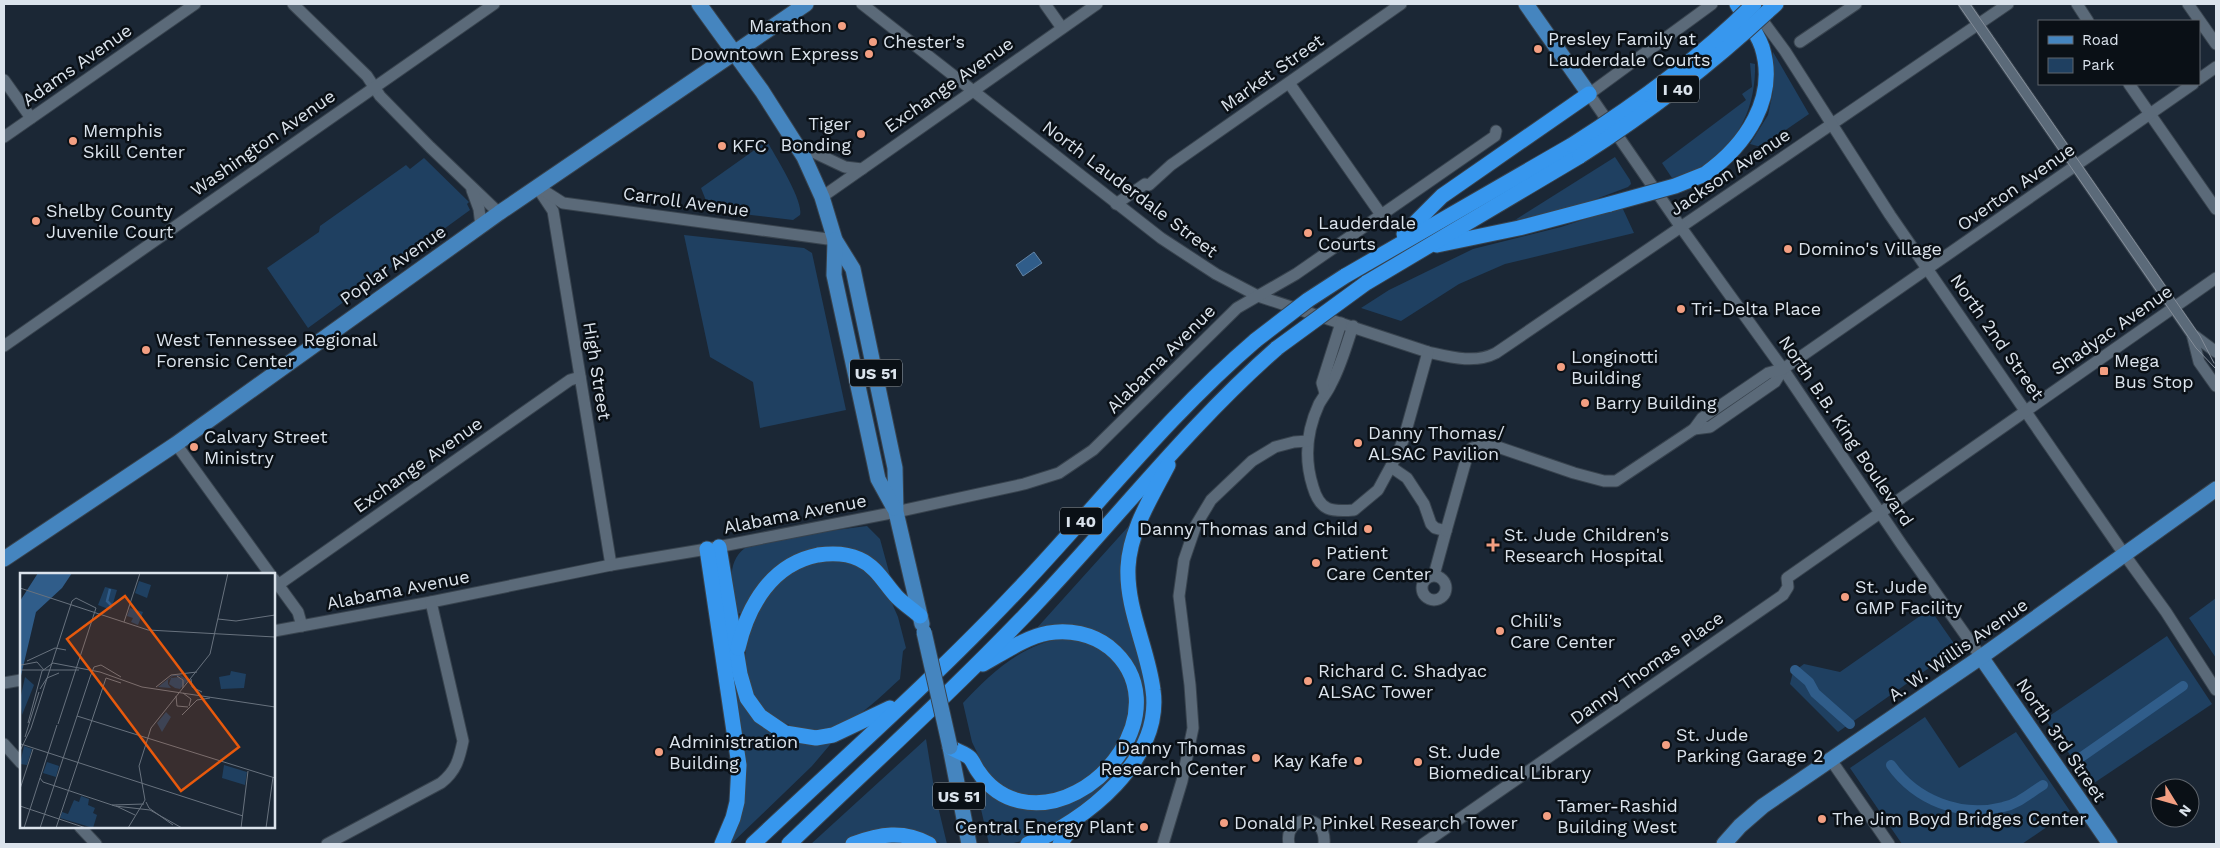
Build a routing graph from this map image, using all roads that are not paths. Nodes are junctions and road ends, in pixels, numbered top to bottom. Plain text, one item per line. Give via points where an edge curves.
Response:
1 (195, 4) edge
2 (293, 4) edge
3 (494, 4) edge
4 (699, 4) edge
5 (806, 4) edge
6 (862, 4) edge
7 (1045, 4) edge
8 (1097, 4) edge
9 (1401, 4) edge
10 (1526, 4) edge
11 (1712, 4) edge
12 (1856, 4) edge
13 (1964, 4) edge
14 (2008, 4) edge
15 (2077, 4) edge
16 (2188, 4) edge
17 (1757, 6) edge
18 (2087, 20) edge
19 (2199, 20) edge
20 (2200, 21) edge
21 (1978, 24) junction
22 (1062, 28) junction
23 (1800, 42) dead end
24 (2216, 44) edge
25 (736, 53) junction
26 (2216, 67) edge
27 (2200, 79) edge
28 (4, 80) edge
29 (1289, 83) junction
30 (2130, 85) edge
31 (2192, 85) edge
32 (374, 86) junction
33 (972, 90) junction
34 (1588, 94) junction
35 (2149, 115) junction
36 (31, 118) junction
37 (1832, 125) junction
38 (1496, 130) dead end
39 (4, 137) edge
40 (794, 142) junction
41 (1576, 150) junction
42 (2076, 166) junction
43 (862, 169) junction
44 (538, 187) junction
45 (472, 188) junction
46 (822, 197) junction
47 (1116, 204) junction
48 (2216, 210) edge
49 (499, 213) junction
50 (1382, 216) junction
51 (481, 226) junction
52 (1680, 226) junction
53 (835, 240) junction
54 (1423, 247) junction
55 (1391, 248) junction
56 (1928, 269) junction
57 (2216, 278) edge
58 (1258, 296) junction
59 (2174, 308) junction
60 (1341, 323) junction
61 (1353, 326) junction
62 (2192, 334) junction
63 (4, 346) edge
64 (1428, 352) junction
65 (2216, 352) edge
66 (1467, 359) joint
67 (1783, 369) junction
68 (580, 377) junction
69 (2216, 386) edge
70 (1325, 394) junction
71 (2026, 410) junction
72 (1308, 441) junction
73 (176, 444) junction
74 (1179, 444) junction
75 (1391, 467) junction
76 (2216, 489) edge
77 (896, 512) junction
78 (1881, 514) junction
79 (1446, 531) junction
80 (713, 548) junction
81 (2124, 554) junction
82 (4, 559) edge
83 (611, 565) junction
84 (269, 573) edge
85 (1434, 575) dead end
86 (276, 582) edge
87 (431, 602) junction
88 (920, 616) junction
89 (302, 626) junction
90 (275, 631) edge
91 (736, 654) junction
92 (1982, 658) junction
93 (971, 671) junction
94 (20, 680) edge
95 (4, 683) edge
96 (2216, 690) edge
97 (905, 700) junction
98 (4, 744) edge
99 (950, 747) junction
100 (1831, 760) junction
101 (20, 762) edge
102 (1078, 818) junction
103 (81, 828) edge
104 (96, 844) edge
105 (328, 844) edge
106 (722, 844) edge
107 (753, 844) edge
108 (789, 844) edge
109 (853, 844) edge
110 (930, 844) edge
111 (968, 844) edge
112 (1028, 844) edge
113 (1060, 844) edge
114 (1163, 844) edge
115 (1289, 844) edge
116 (1324, 844) edge
117 (1423, 844) edge
118 (1724, 844) edge
119 (1889, 844) edge
120 (2110, 844) edge

1 - 36 street, Adams Avenue
2 - 32 street
3 - 32 street, Washington Avenue
4 - 25 main road, US 51
5 - 25 main road, Poplar Avenue
6 - 33 street, North Lauderdale Street
7 - 22 street
8 - 22 street, Exchange Avenue
9 - 29 street, Market Street
10 - 34 main road
11 - 34 street
12 - 23 street
13 - 21 street
14 - 21 street, Jackson Avenue
15 - 18 street
16 - 19 street
17 - 37 street, North 2nd Street
17 - 41 highway, I 40, bridge via 1726,50 1686,83 1635,121
17 - 54 highway, bridge via 1766,71 1764,96 1748,134 1706,174 1675,186 1519,228
20 - 24 street
21 - 37 street, Jackson Avenue
21 - 42 street
22 - 33 street, Exchange Avenue
25 - 40 main road, US 51
25 - 44 main road, Poplar Avenue
26 - 27 street
28 - 36 street
29 - 47 street, Market Street via 1163,171 1161,176
29 - 50 street
30 - 35 street
31 - 35 street, Overton Avenue
32 - 45 street via 380,96
32 - 63 street, Washington Avenue
33 - 43 street, Exchange Avenue
33 - 47 street, North Lauderdale Street
34 - 52 street, North B.B. King Boulevard
34 - 55 highway via 1442,196
35 - 42 street, Overton Avenue
35 - 48 street
36 - 39 street, Adams Avenue
37 - 52 street, Jackson Avenue
37 - 56 street, North 2nd Street
38 - 50 street, Alabama Avenue via 1496,136
40 - 43 street via 845,167
40 - 46 main road, US 51
41 - 54 highway, I 40
41 - 55 highway, I 40
42 - 56 street, Overton Avenue
42 - 59 street
43 - 46 street, Exchange Avenue
44 - 49 main road, Poplar Avenue
44 - 53 street, Carroll Avenue via 563,203
44 - 68 street, High Street via 553,211
45 - 49 street
45 - 51 street
46 - 53 main road, US 51
47 - 58 street, North Lauderdale Street via 1188,256
49 - 51 main road, Poplar Avenue
50 - 58 street, Alabama Avenue
51 - 73 main road, Poplar Avenue
52 - 66 street, Jackson Avenue via 1496,353
52 - 67 street, North B.B. King Boulevard
53 - 77 main road, US 51 via 834,275 878,479
53 - 77 main road, US 51 via 853,269 861,303 895,468
54 - 74 highway, I 40, bridge via 1366,282 1277,348
55 - 97 highway, I 40, bridge via 1308,300 1256,340 1189,401 1014,594
56 - 67 street, Overton Avenue
56 - 71 street, North 2nd Street
57 - 59 street, Shadyac Avenue
58 - 60 street, North Lauderdale Street
58 - 77 street, Alabama Avenue via 1237,308 1076,463 1059,473 1024,484
59 - 62 street
59 - 71 street, Shadyac Avenue
60 - 61 street, North Lauderdale Street
60 - 70 street via 1322,383
61 - 64 street, North Lauderdale Street
61 - 70 street
62 - 65 street
62 - 69 street via 2200,362
64 - 66 street, North Lauderdale Street
64 - 75 street via 1404,438
67 - 78 street, North B.B. King Boulevard
67 - 79 street, Overton Avenue via 1775,382 1710,427 1694,429 1616,481 1582,475 1489,444 1472,448
68 - 83 street, High Street
68 - 86 street, Exchange Avenue via 570,380
70 - 72 street
71 - 78 street, Shadyac Avenue
71 - 81 street, North 2nd Street
72 - 75 street via 1308,469 1316,497 1330,510 1354,510 1378,490
72 - 114 street via 1275,447 1252,461 1211,500 1196,525 1184,560 1180,596 1193,728 1182,781
73 - 82 main road, Poplar Avenue
73 - 84 street
74 - 93 highway, I 40 via 1040,600
74 - 102 highway via 1139,520 1128,567 1132,603 1154,692 1152,723 1140,751 1125,772
75 - 79 street via 1407,478 1435,528
76 - 81 main road, A. W. Willis Avenue
77 - 80 street, Alabama Avenue
77 - 88 main road, US 51
78 - 92 street, North B.B. King Boulevard
78 - 117 street, Danny Thomas Place via 1787,578 1788,586 1783,595
79 - 85 street
80 - 83 street, Alabama Avenue
80 - 91 highway
80 - 106 highway via 739,765 737,802
81 - 92 main road, A. W. Willis Avenue
81 - 96 street, North 2nd Street
83 - 87 street, Alabama Avenue
86 - 89 street via 298,612
87 - 89 street, Alabama Avenue
87 - 105 street via 463,741 459,762 441,783
88 - 91 highway via 896,596 876,570 860,559 843,554 804,558 779,572 764,588 747,617
88 - 99 main road, US 51, bridge
89 - 90 street, Alabama Avenue
91 - 97 highway via 743,688 753,708 768,723 795,736 816,738 833,735
92 - 100 main road, A. W. Willis Avenue
92 - 120 main road, North 3rd Street
93 - 99 highway via 1036,636 1059,631 1086,635 1115,652 1130,672 1137,704 1133,728 1122,751 1094,779 1071,794 1041,802 1021,801 1003,794 983,779 970,758
93 - 108 highway, I 40
94 - 95 street
97 - 107 highway, I 40
98 - 101 street
99 - 111 main road, US 51
100 - 118 main road, A. W. Willis Avenue via 1763,806
100 - 119 street
102 - 112 highway
102 - 113 highway
103 - 104 street
109 - 110 highway via 891,834 911,836
115 - 116 street via 1292,828 1306,820 1322,828

